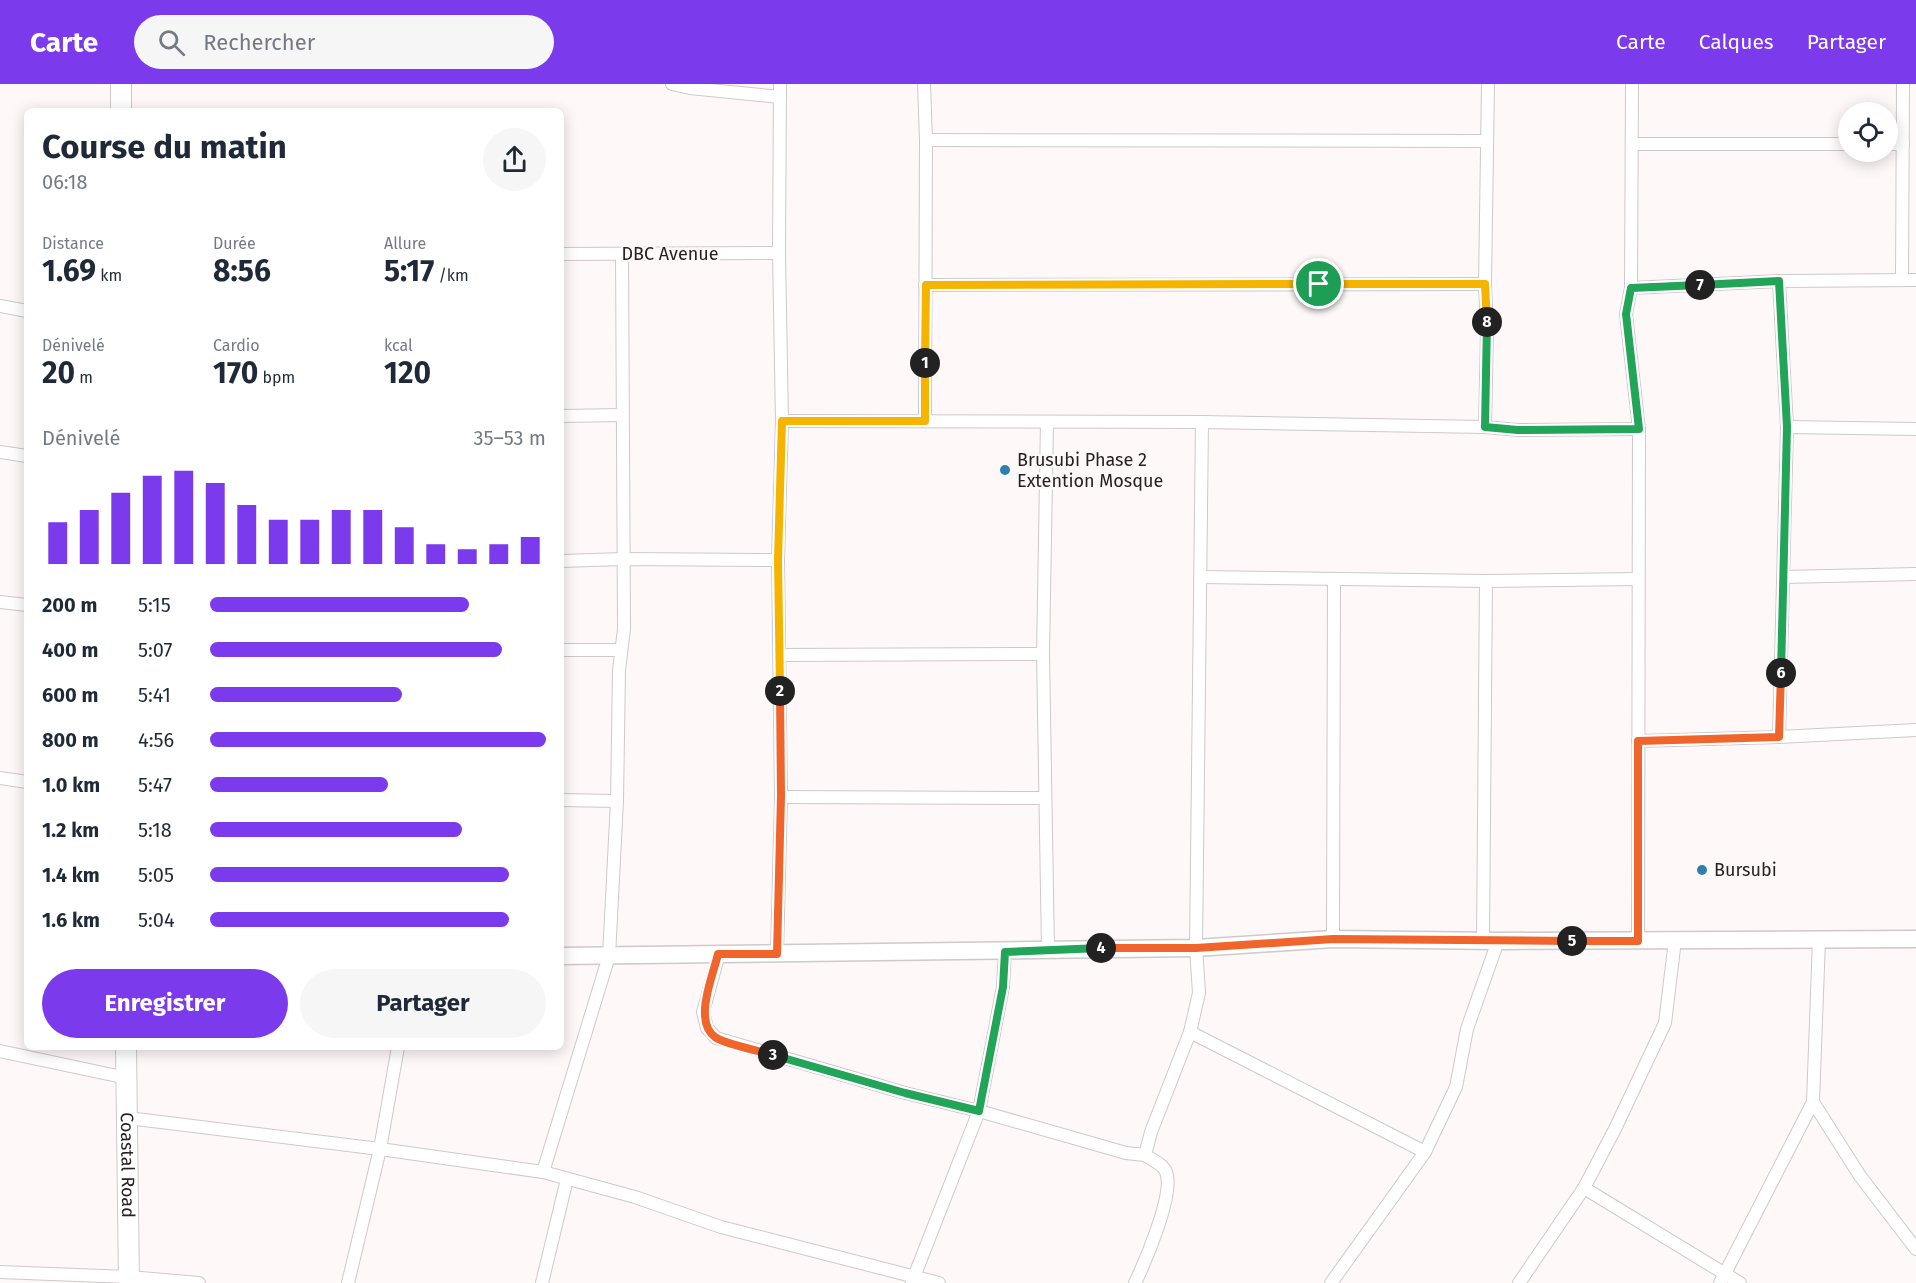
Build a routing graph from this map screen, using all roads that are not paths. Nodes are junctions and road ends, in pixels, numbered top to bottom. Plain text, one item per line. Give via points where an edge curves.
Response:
1 (121, 84) edge
2 (672, 84) edge
3 (924, 84) edge
4 (1488, 84) edge
5 (1632, 84) edge
6 (1903, 84) edge
7 (780, 90) edge
8 (121, 108) edge
9 (926, 140) junction
10 (1487, 141) junction
11 (1633, 144) junction
12 (1838, 144) edge
13 (1898, 144) edge
14 (1903, 144) junction
15 (564, 254) edge
16 (622, 254) junction
17 (779, 254) junction
18 (1902, 280) junction
19 (1916, 280) edge
20 (1779, 281) junction
21 (1485, 284) junction
22 (926, 285) junction
23 (1631, 288) junction
24 (0, 306) edge
25 (24, 310) edge
26 (564, 416) edge
27 (622, 416) junction
28 (782, 421) junction
29 (925, 421) junction
30 (1047, 422) junction
31 (1202, 422) junction
32 (1485, 427) junction
33 (1787, 427) junction
34 (1639, 429) junction
35 (1916, 429) edge
36 (0, 452) edge
37 (24, 456) edge
38 (623, 559) junction
39 (778, 560) junction
40 (564, 561) edge
41 (1916, 574) edge
42 (1200, 576) junction
43 (1784, 577) junction
44 (1334, 579) junction
45 (1637, 579) junction
46 (1486, 581) junction
47 (0, 602) edge
48 (24, 605) edge
49 (564, 650) edge
50 (621, 651) junction
51 (1043, 654) junction
52 (780, 655) junction
53 (1916, 730) edge
54 (1779, 737) junction
55 (1638, 741) junction
56 (0, 778) edge
57 (24, 782) edge
58 (781, 796) junction
59 (1044, 798) junction
60 (564, 801) edge
61 (617, 801) junction
62 (1333, 939) junction
63 (1916, 939) edge
64 (1491, 940) junction
65 (1675, 940) junction
66 (1819, 940) junction
67 (1638, 941) junction
68 (1196, 948) junction
69 (1048, 949) junction
70 (1005, 952) junction
71 (718, 954) junction
72 (777, 954) junction
73 (564, 956) edge
74 (609, 956) junction
75 (1190, 1032) junction
76 (126, 1050) edge
77 (397, 1050) edge
78 (0, 1051) edge
79 (127, 1078) junction
80 (1813, 1102) junction
81 (979, 1111) junction
82 (128, 1119) junction
83 (380, 1149) junction
84 (1425, 1152) junction
85 (1145, 1155) junction
86 (543, 1172) junction
87 (567, 1179) junction
88 (1584, 1188) junction
89 (1916, 1249) edge
90 (0, 1272) edge
91 (1723, 1278) edge
92 (129, 1280) edge
93 (913, 1280) edge
94 (1337, 1281) edge
95 (199, 1283) edge
96 (348, 1283) edge
97 (542, 1283) edge
98 (939, 1283) edge
99 (1135, 1283) edge
100 (1519, 1283) edge
101 (1740, 1283) edge

1 - 8 main road
2 - 7 street
3 - 9 street
4 - 10 street
5 - 11 street
6 - 14 street
7 - 17 street
9 - 10 street
9 - 22 street
10 - 21 street
11 - 12 street
11 - 23 street
13 - 14 street
14 - 18 street
15 - 16 street, DBC Avenue
16 - 17 street, DBC Avenue
16 - 27 street
17 - 28 street
18 - 19 street
18 - 20 street
20 - 23 street
20 - 33 street
21 - 22 street
21 - 32 street
22 - 29 street
23 - 34 street via 1626,314
24 - 25 street
26 - 27 street
27 - 38 street
28 - 29 street
28 - 39 street
29 - 30 street
30 - 31 street
30 - 51 street
31 - 32 street
31 - 42 street
32 - 34 street
33 - 35 street
33 - 43 street
34 - 45 street
36 - 37 street
38 - 39 street
38 - 40 street
38 - 50 street
39 - 52 street
41 - 43 street
42 - 44 street
42 - 68 street
43 - 54 street
44 - 46 street
44 - 62 street
45 - 46 street
45 - 55 street
46 - 64 street
47 - 48 street
49 - 50 street
50 - 61 street
51 - 52 street
51 - 59 street
52 - 58 street
53 - 54 street
54 - 55 street
55 - 67 street
56 - 57 street
58 - 59 street
58 - 72 street
59 - 69 street
60 - 61 street
61 - 74 street
62 - 64 street
62 - 68 street
63 - 66 street
64 - 67 street
64 - 84 street via 1456,1087
65 - 66 street
65 - 67 street
65 - 88 street via 1665,1023
66 - 80 street
68 - 69 street
68 - 75 street via 1199,993
69 - 70 street
70 - 72 street
70 - 81 street via 1003,987
71 - 72 street
71 - 74 street
71 - 81 street via 703,1012 707,1028 716,1038
73 - 74 street
74 - 86 street
75 - 84 street
75 - 85 street
76 - 79 main road, Coastal Road
77 - 83 street
78 - 79 street
79 - 82 main road, Coastal Road
80 - 89 street via 1860,1176
80 - 91 street
81 - 85 street
81 - 93 street
82 - 83 street
82 - 92 main road, Coastal Road
83 - 86 street
83 - 96 street
84 - 94 street
85 - 99 street via 1163,1166 1168,1187 1153,1244
86 - 87 street
87 - 93 street
87 - 97 street
88 - 91 street
88 - 100 street
90 - 92 street
91 - 101 street
92 - 95 street
93 - 98 street

